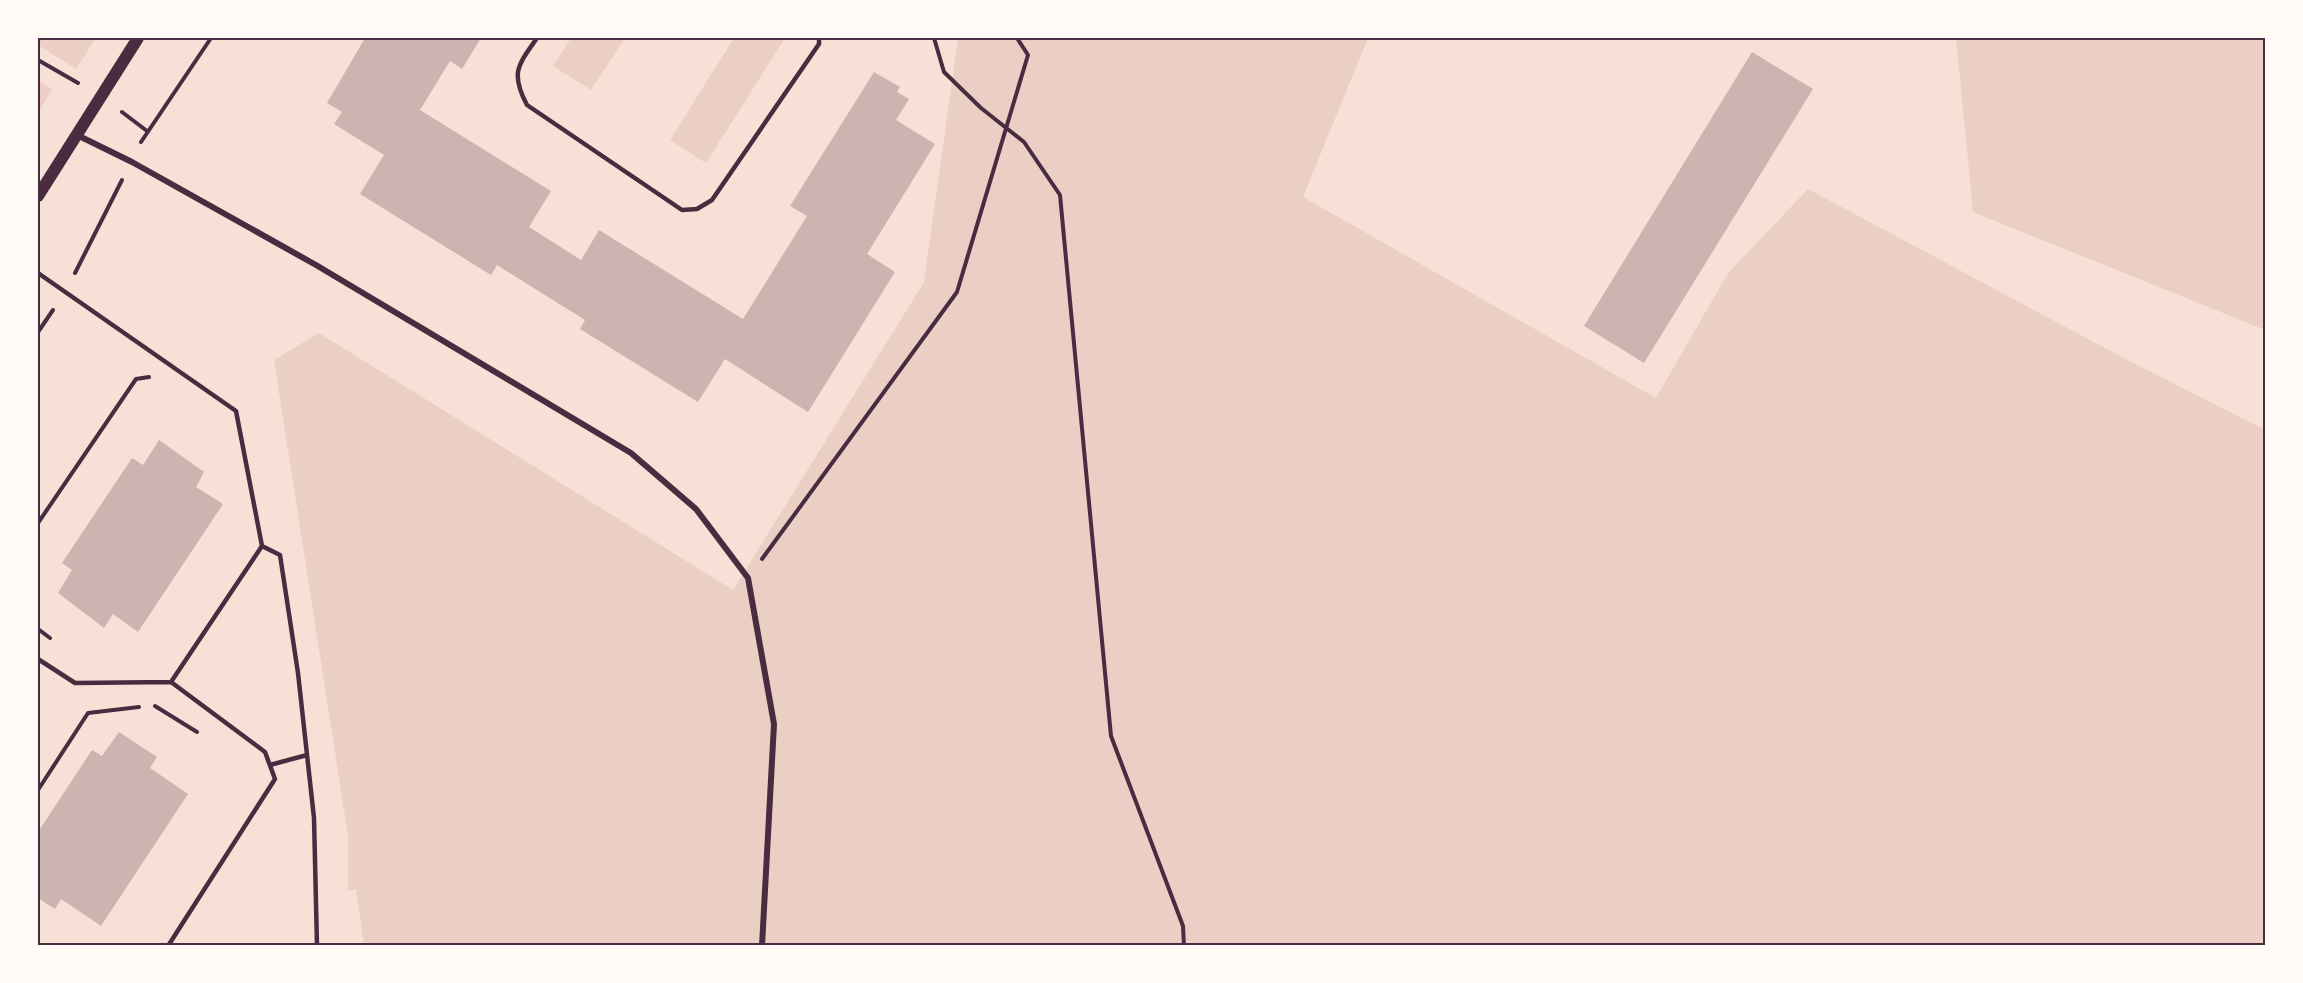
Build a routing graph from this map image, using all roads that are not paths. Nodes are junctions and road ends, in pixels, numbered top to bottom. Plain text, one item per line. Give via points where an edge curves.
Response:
1 (138, 38) edge
2 (537, 38) edge
3 (819, 38) edge
4 (77, 135) junction
5 (38, 196) edge
6 (38, 273) edge
7 (262, 546) junction
8 (38, 659) edge
9 (171, 682) junction
10 (307, 755) junction
11 (270, 765) junction
12 (168, 945) edge
13 (317, 945) edge
14 (762, 945) edge

1 - 4 main road
2 - 3 lane via 518,64 516,84 527,105 682,210 697,209 712,200 819,44
4 - 5 main road
4 - 14 street via 316,265 631,453 696,509 748,578 774,724
6 - 7 lane via 236,411
7 - 9 lane
7 - 10 lane via 280,555
8 - 9 lane via 75,683
9 - 11 lane via 265,752
10 - 11 lane
10 - 13 lane via 314,818
11 - 12 lane via 275,779

